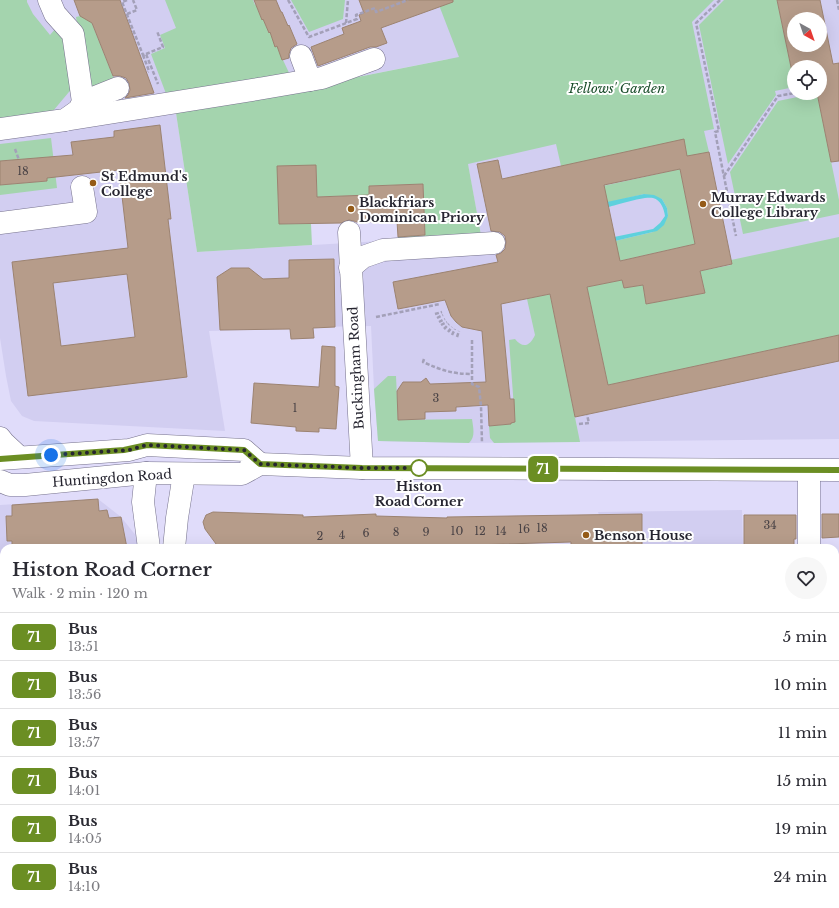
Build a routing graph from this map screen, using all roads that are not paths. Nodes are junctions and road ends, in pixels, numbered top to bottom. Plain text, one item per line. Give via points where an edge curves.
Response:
1 (49, 0) edge
2 (301, 56) dead end
3 (374, 59) dead end
4 (310, 80) junction
5 (118, 88) dead end
6 (83, 102) junction
7 (65, 120) junction
8 (0, 129) edge
9 (82, 187) dead end
10 (0, 223) edge
11 (349, 232) dead end
12 (494, 243) dead end
13 (350, 268) junction
14 (0, 438) edge
15 (172, 453) junction
16 (10, 458) edge
17 (260, 464) junction
18 (362, 468) junction
19 (839, 470) edge
20 (809, 471) junction
21 (146, 473) junction
22 (184, 474) junction
23 (3, 484) edge
24 (148, 544) edge
25 (174, 544) edge
26 (809, 544) edge

1 - 6 main road via 55,14 73,34
2 - 4 main road
3 - 4 main road
4 - 7 main road
5 - 6 main road
6 - 7 main road via 79,110
7 - 8 main road
9 - 10 main road via 86,212
11 - 13 main road, Buckingham Road
12 - 13 main road via 383,250 363,257
13 - 18 main road, Buckingham Road via 366,331
14 - 16 main road
15 - 16 main road, Huntingdon Road via 147,445 124,450
15 - 17 main road via 244,450
15 - 21 main road
15 - 22 main road
17 - 18 main road
17 - 22 main road, Huntingdon Road via 242,474
18 - 20 main road
19 - 20 main road
20 - 26 main road
21 - 22 main road, Huntingdon Road
21 - 23 main road, Huntingdon Road via 25,485
21 - 24 main road via 142,502
22 - 25 main road

